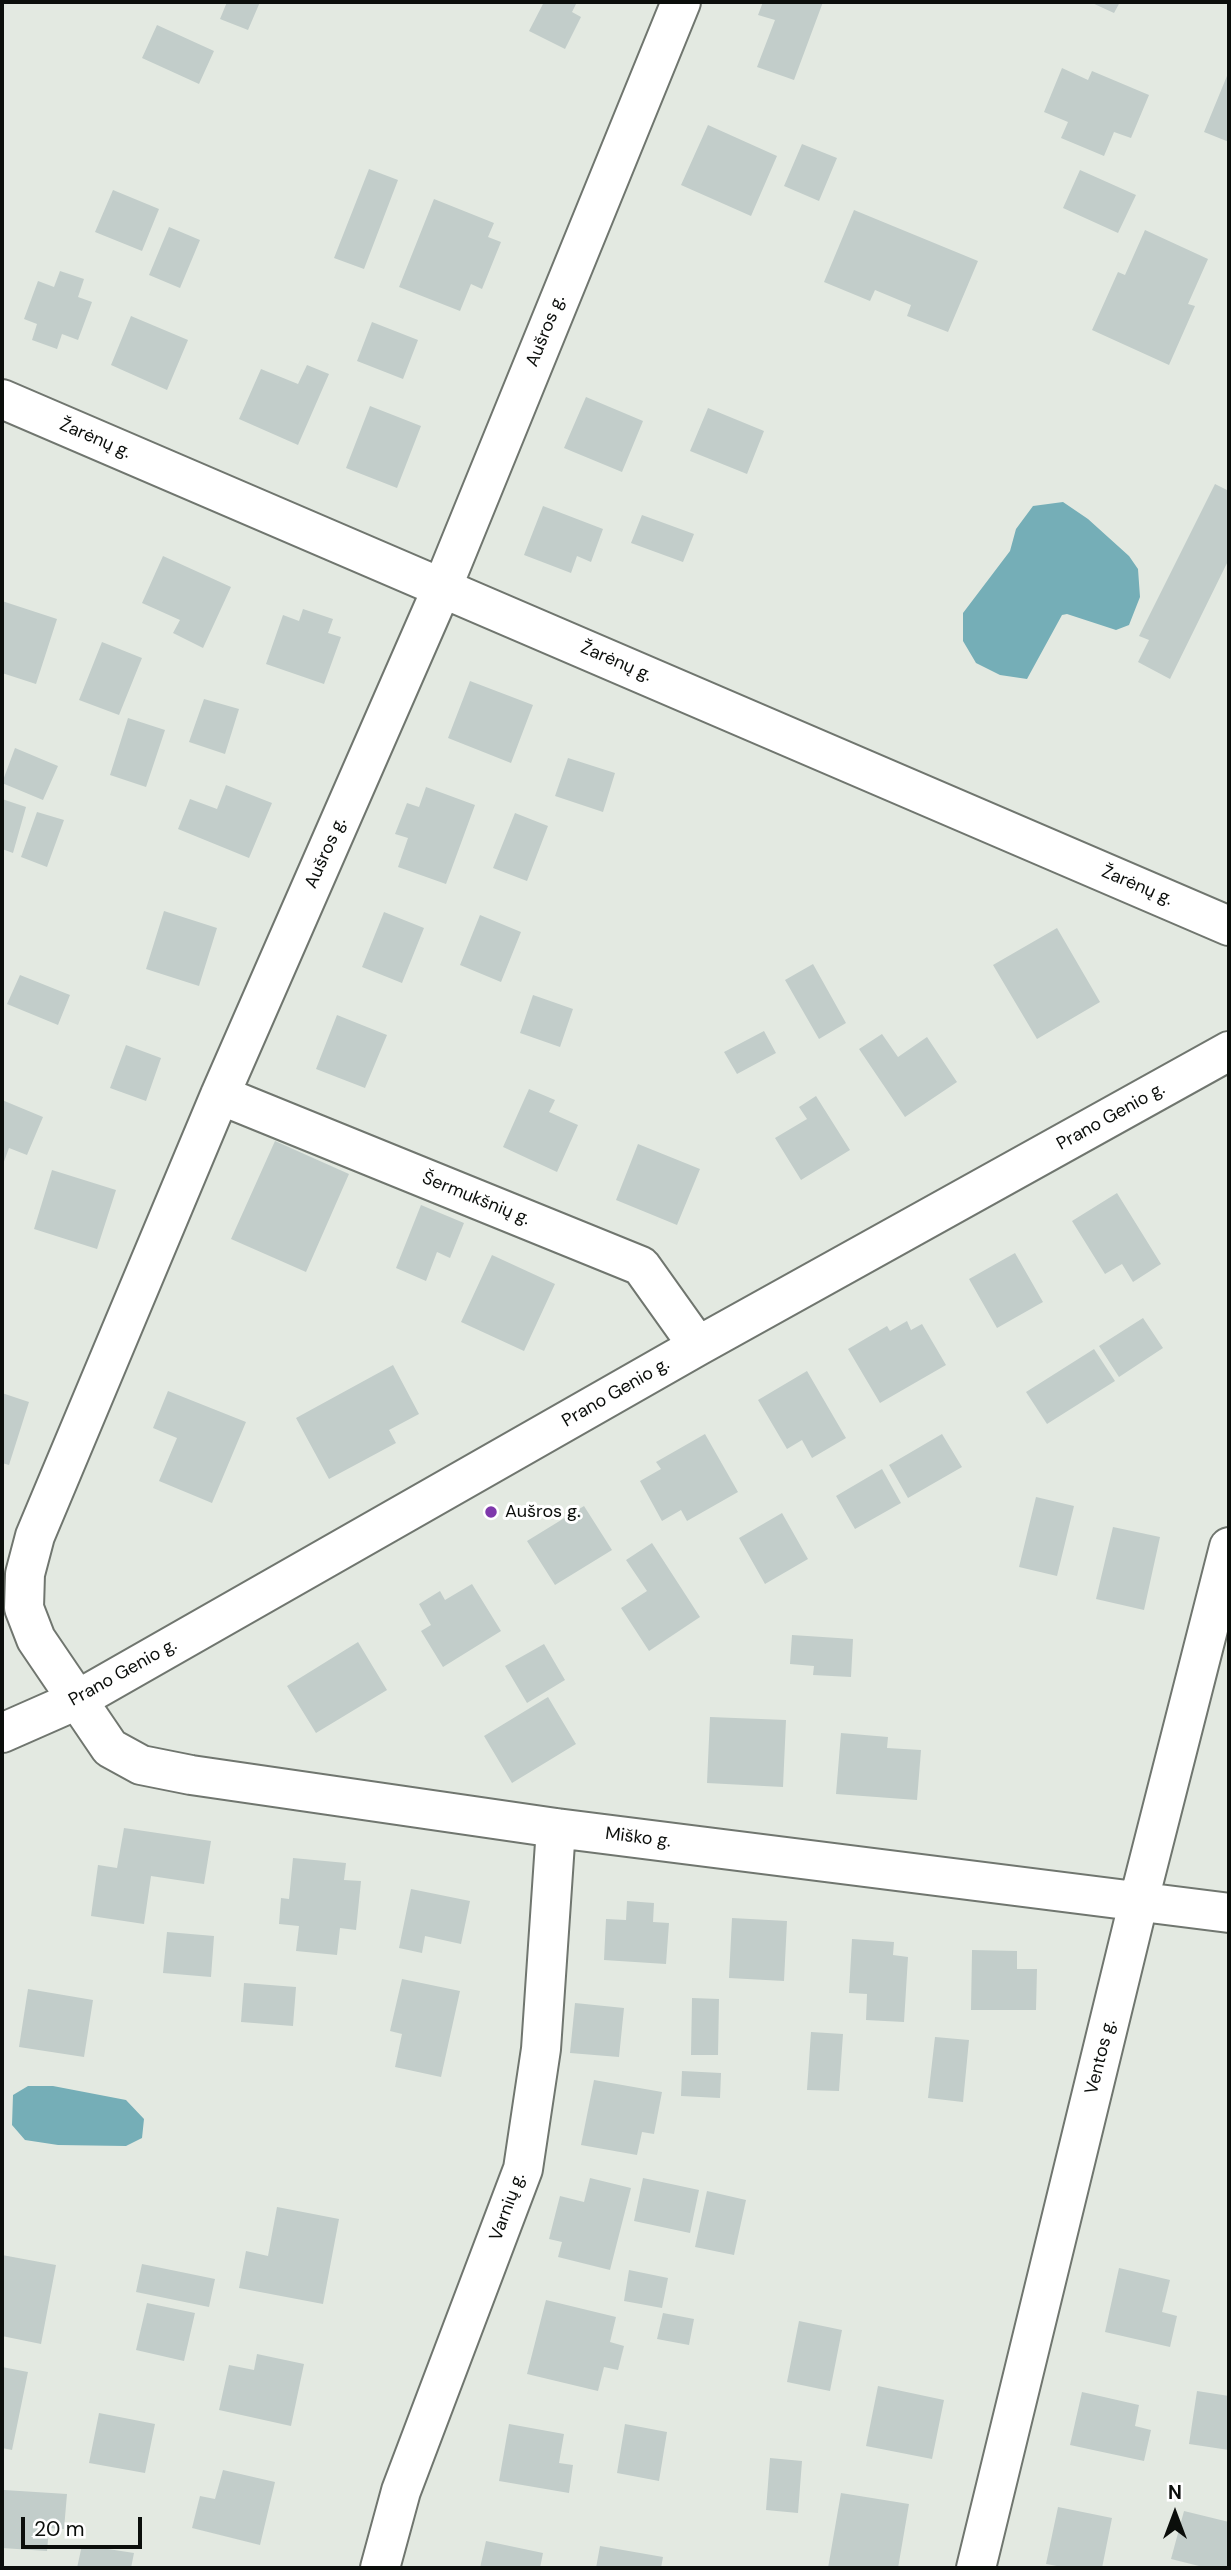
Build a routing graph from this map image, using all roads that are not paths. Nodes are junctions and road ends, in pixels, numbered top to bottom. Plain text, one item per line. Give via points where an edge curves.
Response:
1 (681, 2) edge
2 (2, 399) edge
3 (442, 588) junction
4 (1229, 926) edge
5 (1229, 1051) edge
6 (220, 1095) junction
7 (698, 1346) junction
8 (1229, 1547) edge
9 (77, 1700) junction
10 (2, 1733) edge
11 (556, 1828) junction
12 (1139, 1900) junction
13 (1229, 1913) edge
14 (380, 2568) edge
15 (976, 2568) edge

1 - 3 street, Aušros g.
2 - 3 street, Žarėnų g.
3 - 4 street, Žarėnų g.
3 - 6 street, Aušros g.
5 - 7 street, Prano Genio g.
6 - 7 street, Šermukšnių g. via 640,1266
6 - 9 street, Aušros g. via 35,1536 25,1574 24,1608 37,1639
7 - 9 street, Prano Genio g.
8 - 12 street, Ventos g.
9 - 10 street, Prano Genio g.
9 - 11 street, Miško g. via 110,1748 141,1765
11 - 12 street, Miško g.
11 - 14 street, Varnių g. via 541,2049 523,2169 401,2491
12 - 13 street, Miško g.
12 - 15 street, Ventos g.

